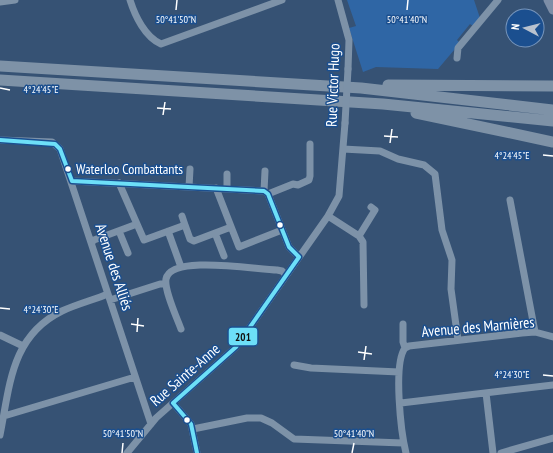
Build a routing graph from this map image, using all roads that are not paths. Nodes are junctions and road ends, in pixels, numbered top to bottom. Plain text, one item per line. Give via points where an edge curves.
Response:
1 (16, 0) edge
2 (130, 0) edge
3 (282, 0) edge
4 (338, 0) edge
5 (498, 0) edge
6 (548, 0) edge
7 (0, 2) edge
8 (553, 10) edge
9 (457, 58) dead end
10 (0, 66) edge
11 (0, 80) edge
12 (553, 86) edge
13 (361, 88) junction
14 (383, 104) junction
15 (553, 110) edge
16 (553, 121) edge
17 (0, 140) edge
18 (553, 142) edge
19 (310, 144) dead end
20 (343, 149) junction
21 (190, 169) dead end
22 (265, 171) dead end
23 (227, 174) dead end
24 (72, 181) junction
25 (119, 183) junction
26 (189, 187) junction
27 (216, 188) junction
28 (227, 189) junction
29 (266, 192) junction
30 (510, 200) dead end
31 (371, 207) dead end
32 (182, 216) dead end
33 (328, 216) junction
34 (136, 224) junction
35 (185, 225) junction
36 (231, 227) junction
37 (282, 230) junction
38 (118, 231) junction
39 (168, 231) junction
40 (215, 233) junction
41 (359, 236) junction
42 (92, 242) junction
43 (128, 254) dead end
44 (224, 256) dead end
45 (299, 257) junction
46 (181, 267) junction
47 (286, 275) junction
48 (166, 284) junction
49 (109, 297) junction
50 (364, 305) dead end
51 (403, 324) dead end
52 (181, 329) dead end
53 (535, 332) junction
54 (0, 335) edge
55 (553, 337) edge
56 (458, 340) junction
57 (23, 346) junction
58 (405, 348) junction
59 (294, 365) dead end
60 (399, 372) junction
61 (135, 376) junction
62 (553, 385) edge
63 (486, 393) junction
64 (173, 403) junction
65 (401, 403) junction
66 (4, 416) junction
67 (151, 424) junction
68 (193, 429) junction
69 (0, 435) edge
70 (553, 438) edge
71 (404, 443) junction
72 (127, 453) edge
73 (197, 453) edge
74 (406, 453) edge
75 (493, 453) edge
76 (501, 453) edge

1 - 7 street
2 - 3 street via 139,21 161,44
4 - 20 street, Rue Victor Hugo, bridge via 349,40
5 - 9 street via 458,48
6 - 8 main road
10 - 13 highway
11 - 14 highway
12 - 13 highway via 370,84
13 - 15 highway
14 - 16 highway
14 - 18 highway via 393,109
17 - 24 street, Avenue des Alliés via 55,144 60,149
19 - 29 street via 309,180
20 - 33 street, Rue Sainte-Anne via 339,196
20 - 56 street via 380,151 398,159 424,165 435,174 442,230 452,260 451,289
21 - 26 street
22 - 29 street
23 - 28 street
24 - 25 street
24 - 42 street, Avenue des Alliés
25 - 26 street
25 - 34 street
26 - 27 street
27 - 28 street
27 - 36 street
28 - 29 street
29 - 37 street
30 - 53 street
31 - 41 street via 375,210
32 - 35 street
33 - 41 street
33 - 45 street, Rue Sainte-Anne
34 - 38 street
34 - 39 street via 144,240
35 - 39 street
35 - 40 street via 192,241
36 - 37 street via 239,247
36 - 40 street
37 - 45 street via 291,251
38 - 42 street
38 - 43 street
39 - 46 street
40 - 44 street
41 - 50 street via 363,242
42 - 49 street, Avenue des Alliés
45 - 47 street, Rue Sainte-Anne
46 - 47 street via 242,267 282,271
46 - 48 street via 169,273
47 - 64 street, Rue Sainte-Anne via 236,347
48 - 49 street
48 - 52 street
49 - 57 street via 63,310 52,316 34,330
49 - 61 street, Avenue des Alliés
51 - 58 street
53 - 55 street, Avenue des Marnières
53 - 56 street, Avenue des Marnières
54 - 57 street
56 - 58 street, Avenue des Marnières
57 - 66 street via 14,366
58 - 60 street via 400,357
59 - 60 street
60 - 65 street
61 - 66 street
61 - 67 street, Avenue des Alliés
62 - 63 street
63 - 65 street
63 - 75 street
64 - 67 street, Rue Sainte-Anne
64 - 68 street
65 - 71 street
66 - 69 street
67 - 72 street, Rue Sainte-Anne
68 - 71 street via 247,418 261,418 294,439
68 - 73 street
70 - 76 street
71 - 74 street

